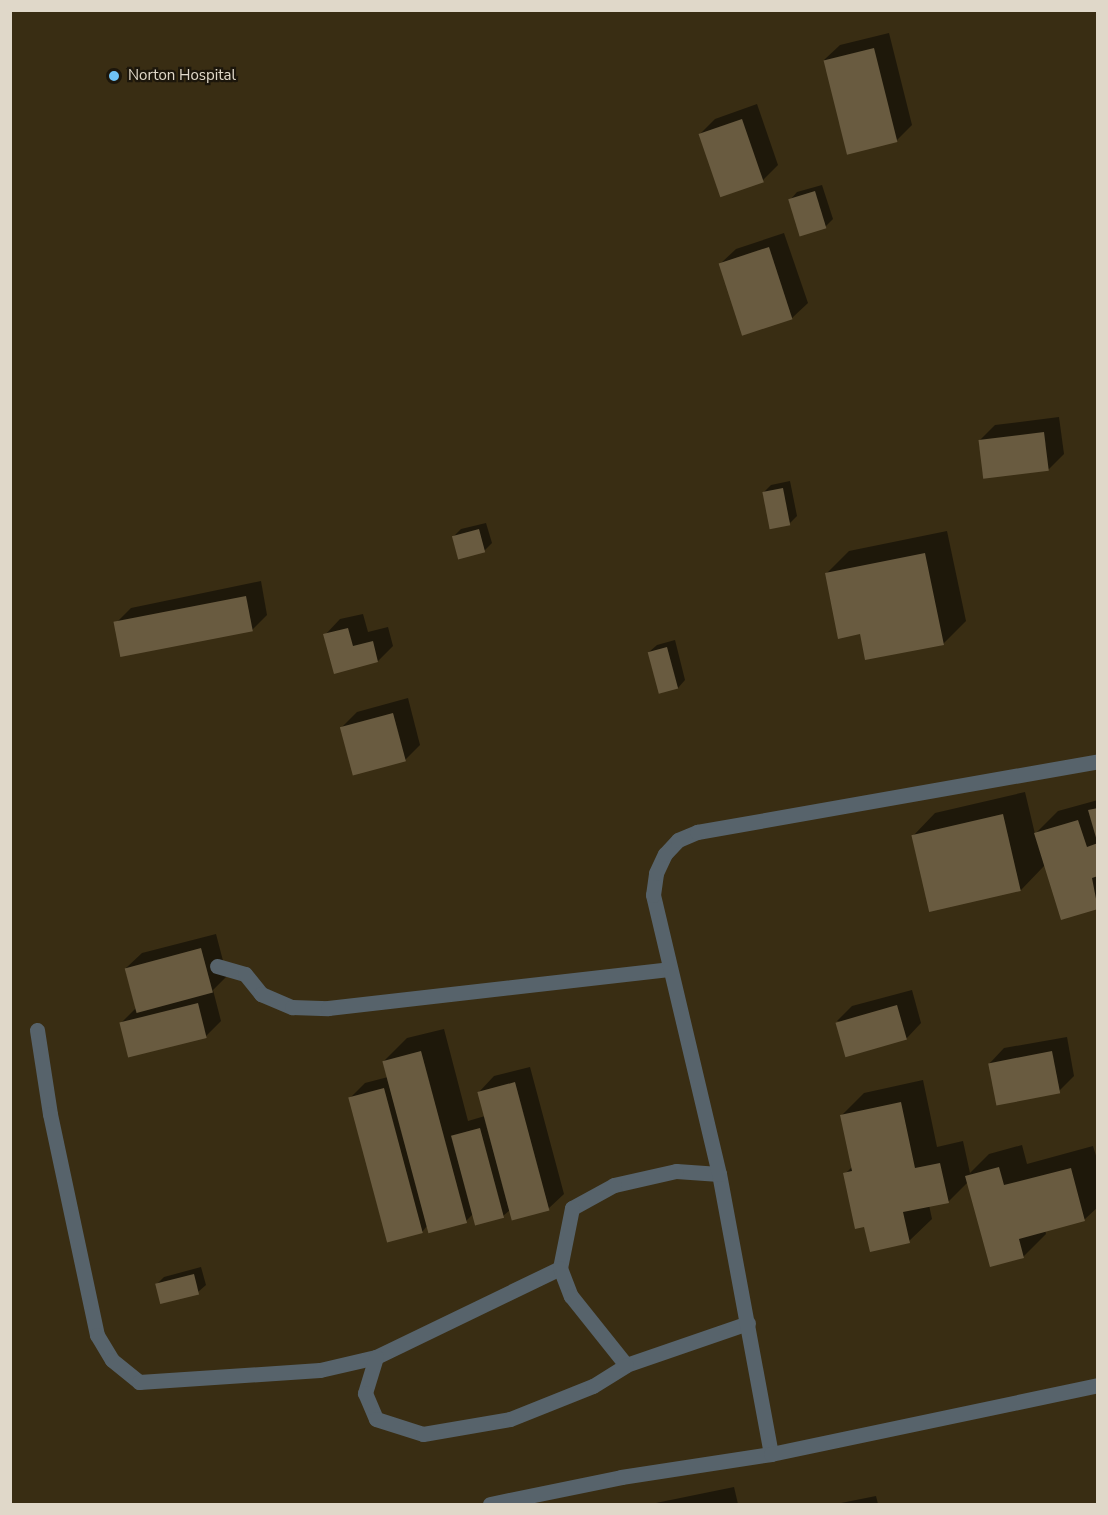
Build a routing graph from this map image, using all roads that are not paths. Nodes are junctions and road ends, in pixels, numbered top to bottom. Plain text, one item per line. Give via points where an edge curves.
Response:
1 (1098, 761) edge
2 (217, 966) dead end
3 (669, 969) junction
4 (37, 1030) dead end
5 (719, 1174) junction
6 (560, 1268) junction
7 (748, 1323) junction
8 (376, 1357) junction
9 (626, 1365) junction
10 (1098, 1385) edge
11 (771, 1454) junction
12 (490, 1504) edge

1 - 3 street via 697,832 678,840 665,854 656,873 653,895
2 - 3 street via 244,974 261,994 292,1007 328,1008
3 - 5 street
4 - 8 street via 50,1114 97,1335 112,1360 139,1382 320,1370
5 - 6 street via 676,1171 635,1180 614,1185 572,1208
5 - 7 street
6 - 8 street
6 - 9 street via 571,1296
7 - 9 street
7 - 11 street
8 - 9 street via 365,1393 376,1419 423,1434 510,1419 594,1386
10 - 11 street
11 - 12 street via 621,1477

